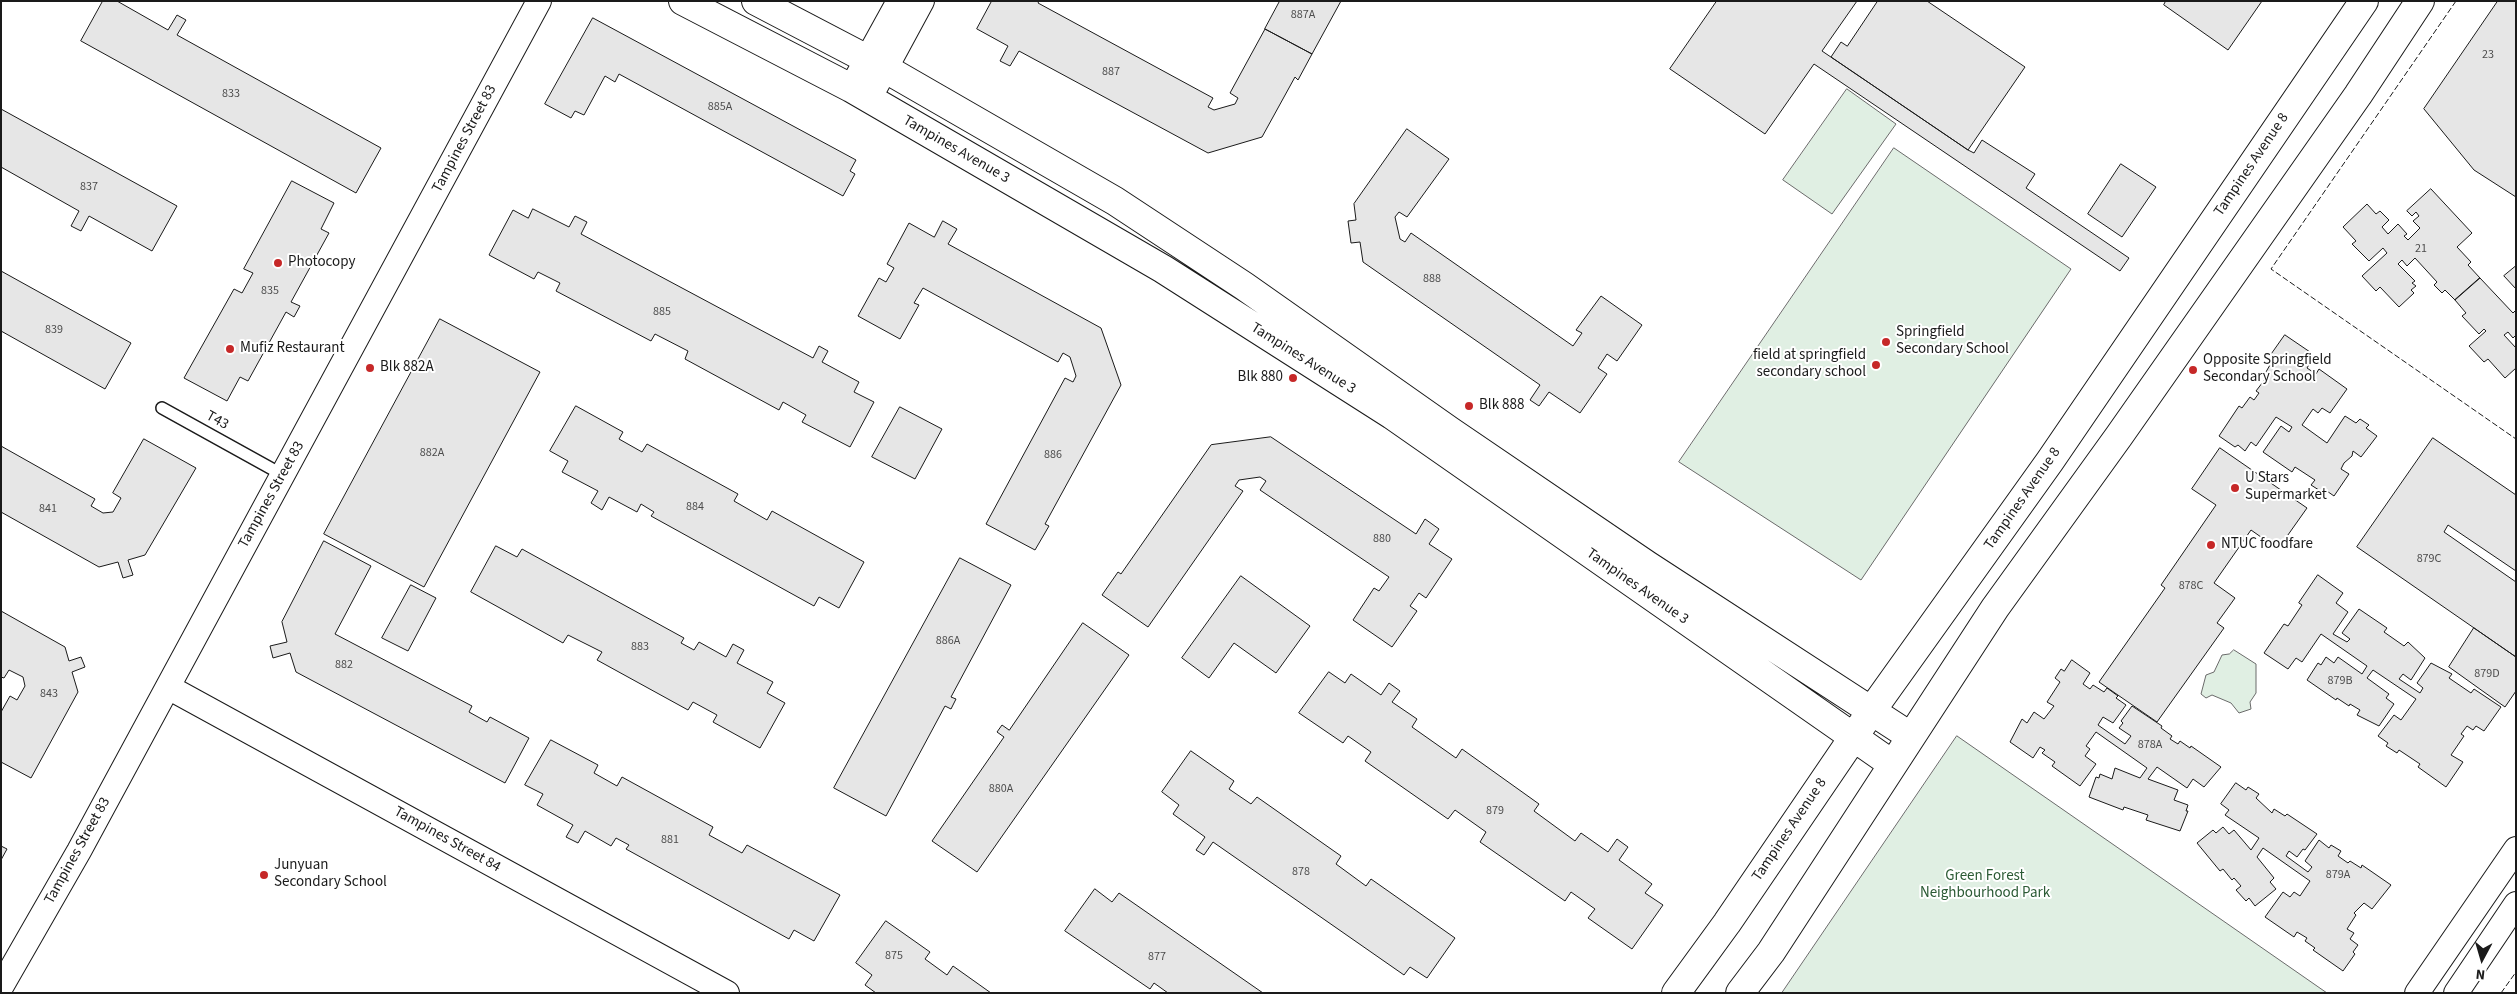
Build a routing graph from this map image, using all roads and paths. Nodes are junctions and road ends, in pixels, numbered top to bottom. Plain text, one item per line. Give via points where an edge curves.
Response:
1 (539, 1) edge
2 (683, 1) edge
3 (756, 1) edge
4 (899, 1) edge
5 (922, 1) edge
6 (2364, 1) edge
7 (2420, 1) edge
8 (876, 64) junction
9 (860, 94) junction
10 (162, 408) dead end
11 (283, 475) junction
12 (168, 687) junction
13 (1872, 710) junction
14 (1910, 736) junction
15 (1853, 738) junction
16 (1892, 764) junction
17 (2516, 849) edge
18 (2516, 904) edge
19 (1, 987) edge
20 (728, 993) edge
21 (1676, 993) edge
22 (1740, 993) edge
23 (2417, 993) edge
24 (2456, 993) edge

1 - 11 street, Tampines Street 83
2 - 9 street, Tampines Avenue 3
3 - 8 street, Tampines Avenue 3
4 - 8 street
5 - 8 street
6 - 13 street, Tampines Avenue 8 via 2050,461
7 - 14 street via 2358,95 2119,436 2021,569
8 - 9 street
8 - 13 street, Tampines Avenue 3 via 1115,201 1244,286 1450,432 1631,554
9 - 15 street, Tampines Avenue 3 via 1163,269 1392,415
10 - 11 lane, T43
11 - 12 street, Tampines Street 83
12 - 19 street, Tampines Street 83
12 - 20 street, Tampines Street 84
13 - 14 street, Tampines Avenue 3
13 - 15 street, Tampines Avenue 8
14 - 16 street
15 - 16 street, Tampines Avenue 3
15 - 21 street, Tampines Avenue 8
16 - 22 street via 1771,952
17 - 23 street
18 - 24 street

